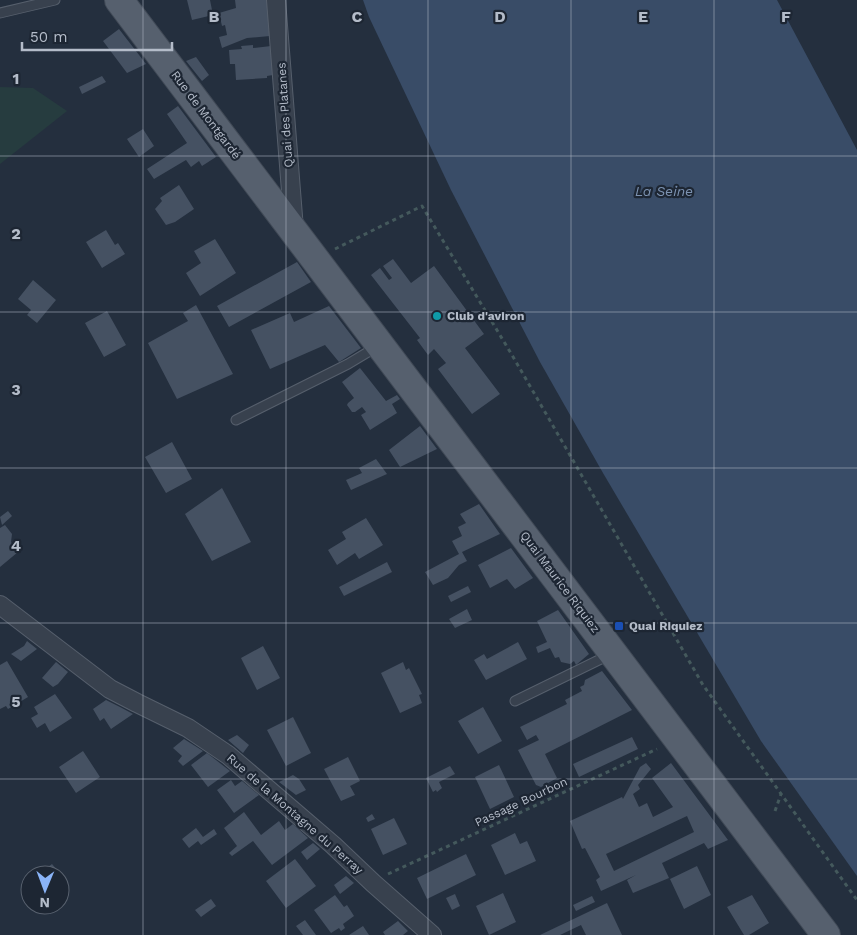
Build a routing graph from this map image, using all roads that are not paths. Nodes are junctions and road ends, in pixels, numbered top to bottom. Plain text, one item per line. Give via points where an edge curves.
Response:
1 (55, 0) edge
2 (119, 0) edge
3 (276, 0) edge
4 (0, 13) edge
5 (294, 230) junction
6 (381, 345) junction
7 (236, 420) dead end
8 (0, 605) edge
9 (614, 652) junction
10 (515, 700) dead end
11 (432, 935) edge
12 (826, 935) edge

1 - 4 lane
2 - 5 main road, Rue de Montgardé
3 - 5 street, Quai des Platanes
5 - 6 main road, Quai Maurice Riquiez
6 - 7 lane
6 - 9 main road, Quai Maurice Riquiez
8 - 11 street, Rue de la Montagne du Perray via 110,689 188,728 228,755
9 - 10 lane
9 - 12 main road, Quai Maurice Riquiez

